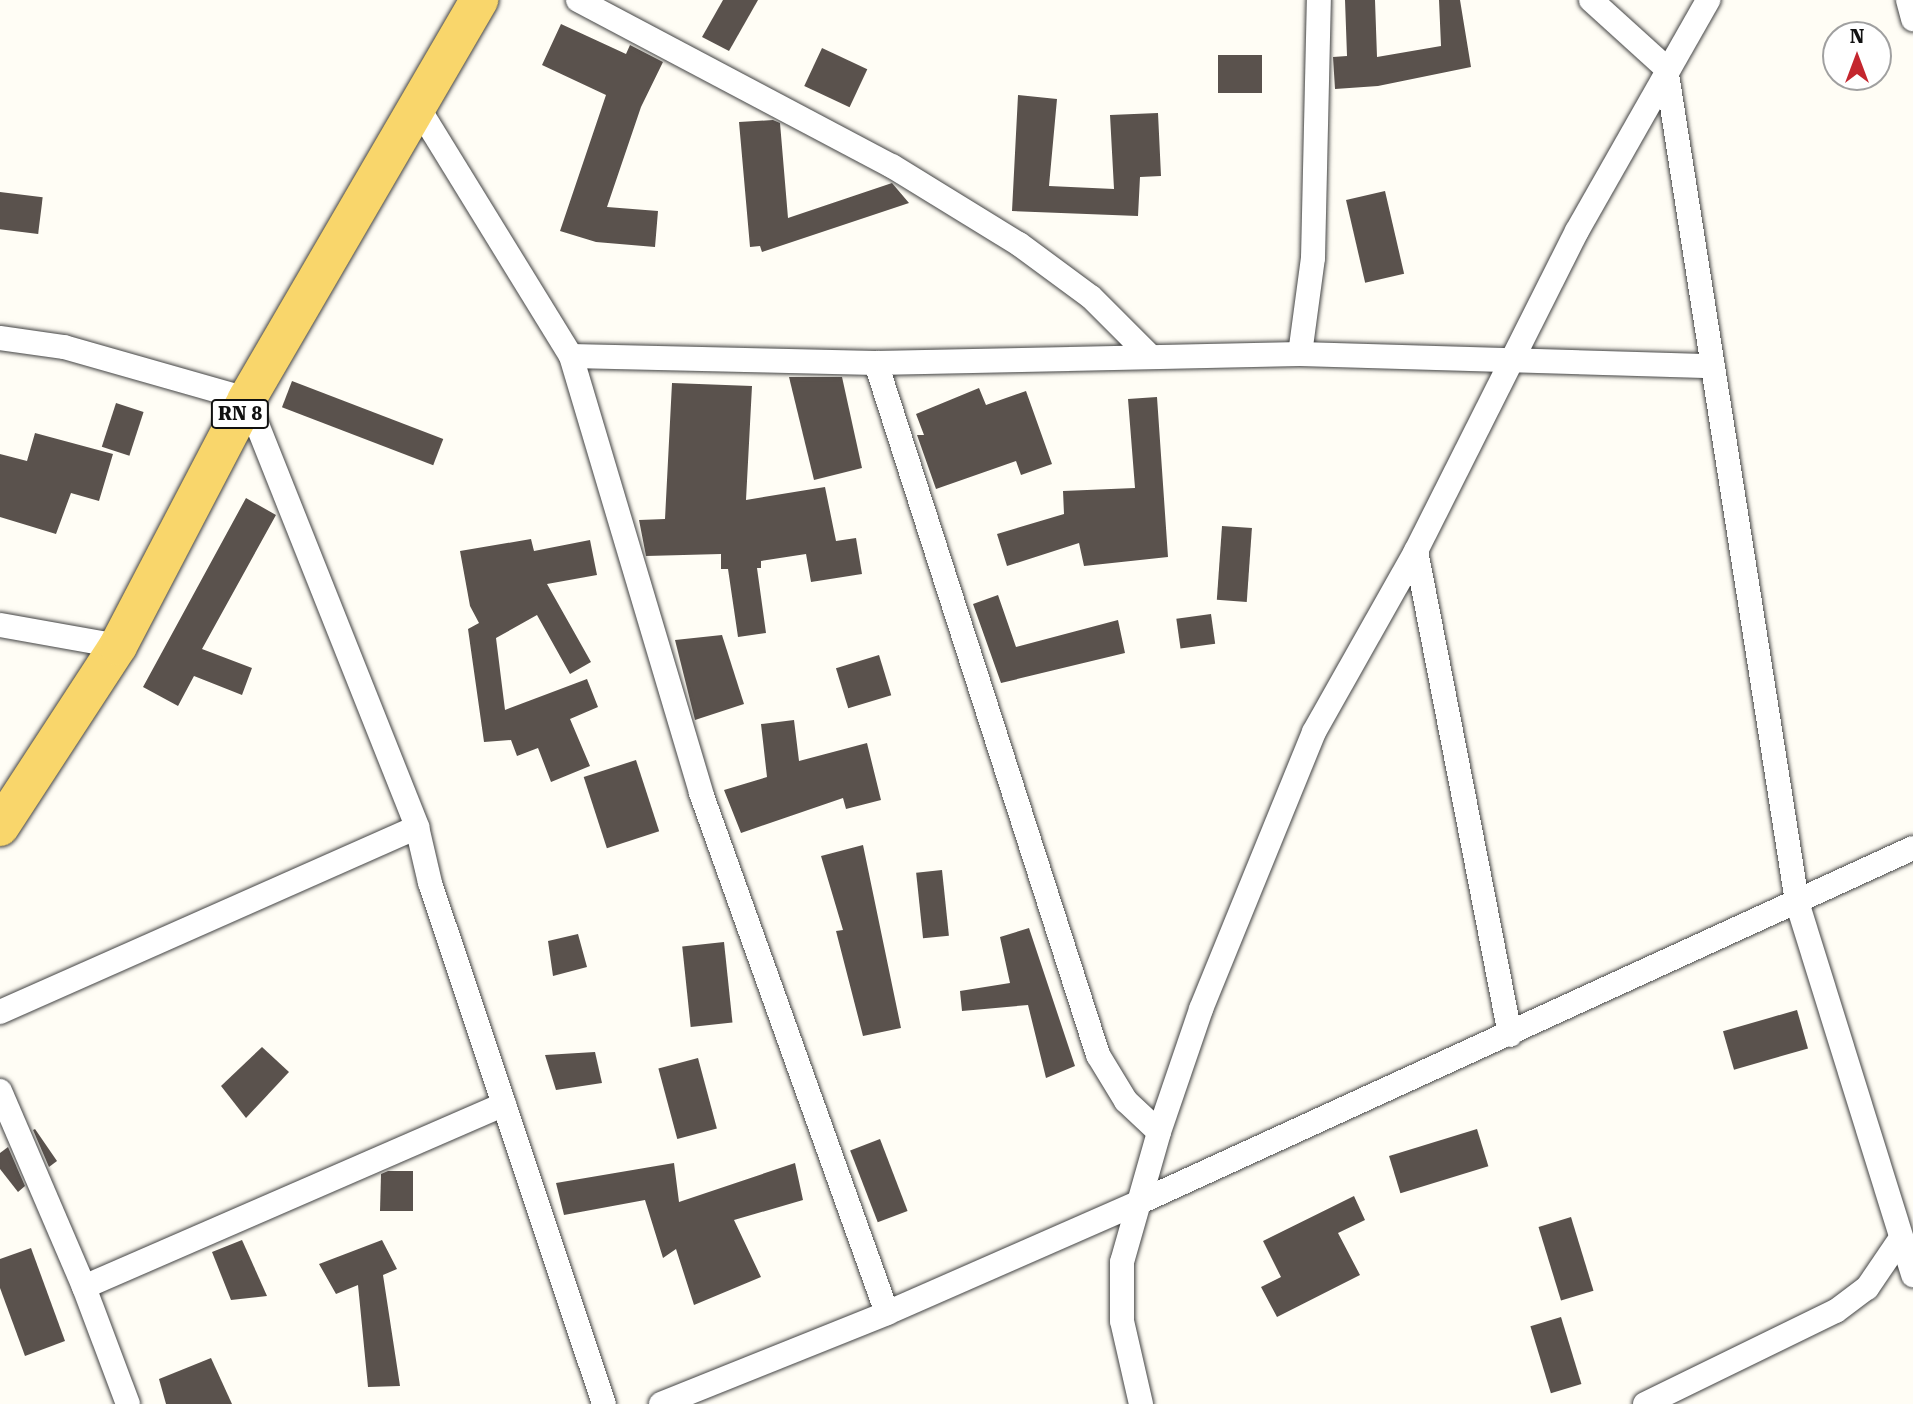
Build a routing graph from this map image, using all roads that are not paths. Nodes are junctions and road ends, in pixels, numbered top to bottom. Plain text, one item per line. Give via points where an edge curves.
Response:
1 (479, 0) edge
2 (578, 0) edge
3 (1319, 0) edge
4 (1591, 0) edge
5 (1708, 0) edge
6 (1908, 0) edge
7 (1913, 19) edge
8 (1666, 68) junction
9 (419, 109) junction
10 (0, 338) edge
11 (1300, 354) junction
12 (1149, 355) junction
13 (571, 356) junction
14 (1515, 358) junction
15 (876, 363) junction
16 (1713, 366) junction
17 (247, 399) junction
18 (1416, 551) junction
19 (0, 625) edge
20 (118, 646) junction
21 (0, 827) edge
22 (417, 827) junction
23 (1913, 848) edge
24 (1797, 902) junction
25 (0, 1012) edge
26 (1510, 1035) junction
27 (0, 1091) edge
28 (504, 1104) junction
29 (1159, 1132) junction
30 (1138, 1203) junction
31 (1901, 1238) junction
32 (1913, 1275) edge
33 (85, 1287) junction
34 (887, 1313) junction
35 (128, 1404) edge
36 (604, 1404) edge
37 (661, 1404) edge
38 (1141, 1404) edge
39 (1645, 1404) edge

1 - 9 main road, RN 8
2 - 12 street via 892,166 996,230 1091,297
3 - 11 street via 1313,258
4 - 8 street
5 - 8 street
6 - 7 street
8 - 14 street
8 - 16 street
9 - 13 street
9 - 17 main road, RN 8
10 - 17 street via 64,347
11 - 12 street
11 - 14 street
12 - 15 street
13 - 15 street
13 - 34 street via 701,793
14 - 16 street
14 - 18 street
15 - 29 street via 1098,1055 1126,1101
16 - 24 street
17 - 20 main road, RN 8
17 - 22 street
18 - 26 street
18 - 29 street via 1314,732 1201,1009
19 - 20 street
20 - 21 main road, RN 8
22 - 25 street
22 - 28 street via 430,883
23 - 24 street
24 - 26 street
24 - 31 street
26 - 30 street
27 - 33 street
28 - 33 street
28 - 36 street
29 - 30 street
30 - 34 street
30 - 38 street via 1122,1262 1122,1321
31 - 32 street
31 - 39 street via 1867,1288 1836,1311
33 - 35 street
34 - 37 street

